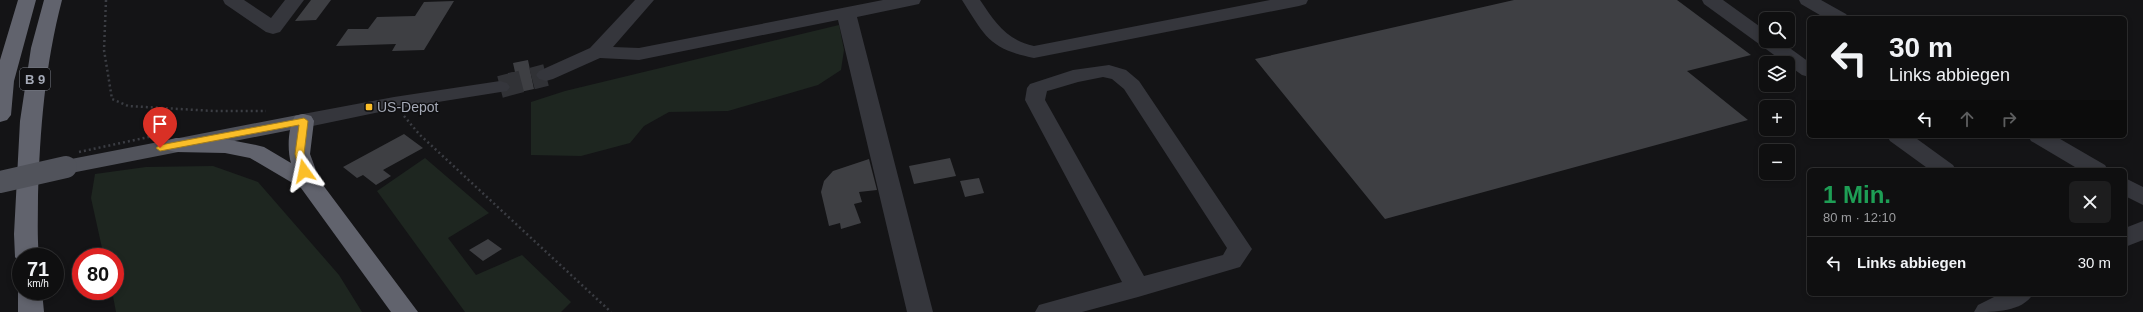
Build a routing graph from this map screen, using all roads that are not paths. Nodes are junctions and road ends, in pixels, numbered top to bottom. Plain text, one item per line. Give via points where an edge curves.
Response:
1 (27, 0) edge
2 (53, 0) edge
3 (232, 0) edge
4 (295, 0) edge
5 (645, 0) edge
6 (912, 0) edge
7 (970, 0) edge
8 (1299, 0) edge
9 (1711, 0) edge
10 (1808, 0) edge
11 (253, 6) edge
12 (846, 12) junction
13 (1836, 16) edge
14 (1759, 35) edge
15 (1777, 48) edge
16 (597, 52) junction
17 (1807, 70) edge
18 (2, 73) edge
19 (546, 75) tunnel mouth
20 (500, 87) tunnel mouth
21 (0, 115) edge
22 (304, 121) junction
23 (174, 138) junction
24 (1901, 138) edge
25 (2042, 138) edge
26 (1942, 168) edge
27 (2094, 168) edge
28 (0, 182) edge
29 (309, 183) junction
30 (2127, 187) edge
31 (2143, 197) edge
32 (2143, 229) edge
33 (2127, 237) edge
34 (27, 248) edge
35 (1138, 288) junction
36 (2017, 296) edge
37 (30, 300) edge
38 (31, 312) edge
39 (405, 312) edge
40 (920, 312) edge
41 (1048, 312) edge
42 (1988, 312) edge

1 - 18 highway, B 9
2 - 34 highway, B 9 via 42,36 29,118
3 - 11 street
4 - 11 street via 273,28
5 - 16 street
6 - 12 street
7 - 8 street via 997,39 1014,49 1034,52
9 - 14 street
10 - 13 street
12 - 16 street via 639,54
12 - 40 street
15 - 17 street
16 - 19 street
18 - 21 highway, B 9
20 - 22 street via 394,103
22 - 23 main road
22 - 29 highway via 299,154
23 - 28 main road, bridge via 72,160
23 - 29 highway via 256,152
24 - 26 street
25 - 27 street
29 - 39 highway
30 - 31 street
32 - 33 street
35 - 35 street via 1231,261 1240,249 1132,85 1123,76 1109,70 1052,81 1037,88 1035,100
35 - 41 street
36 - 42 street
37 - 38 highway

